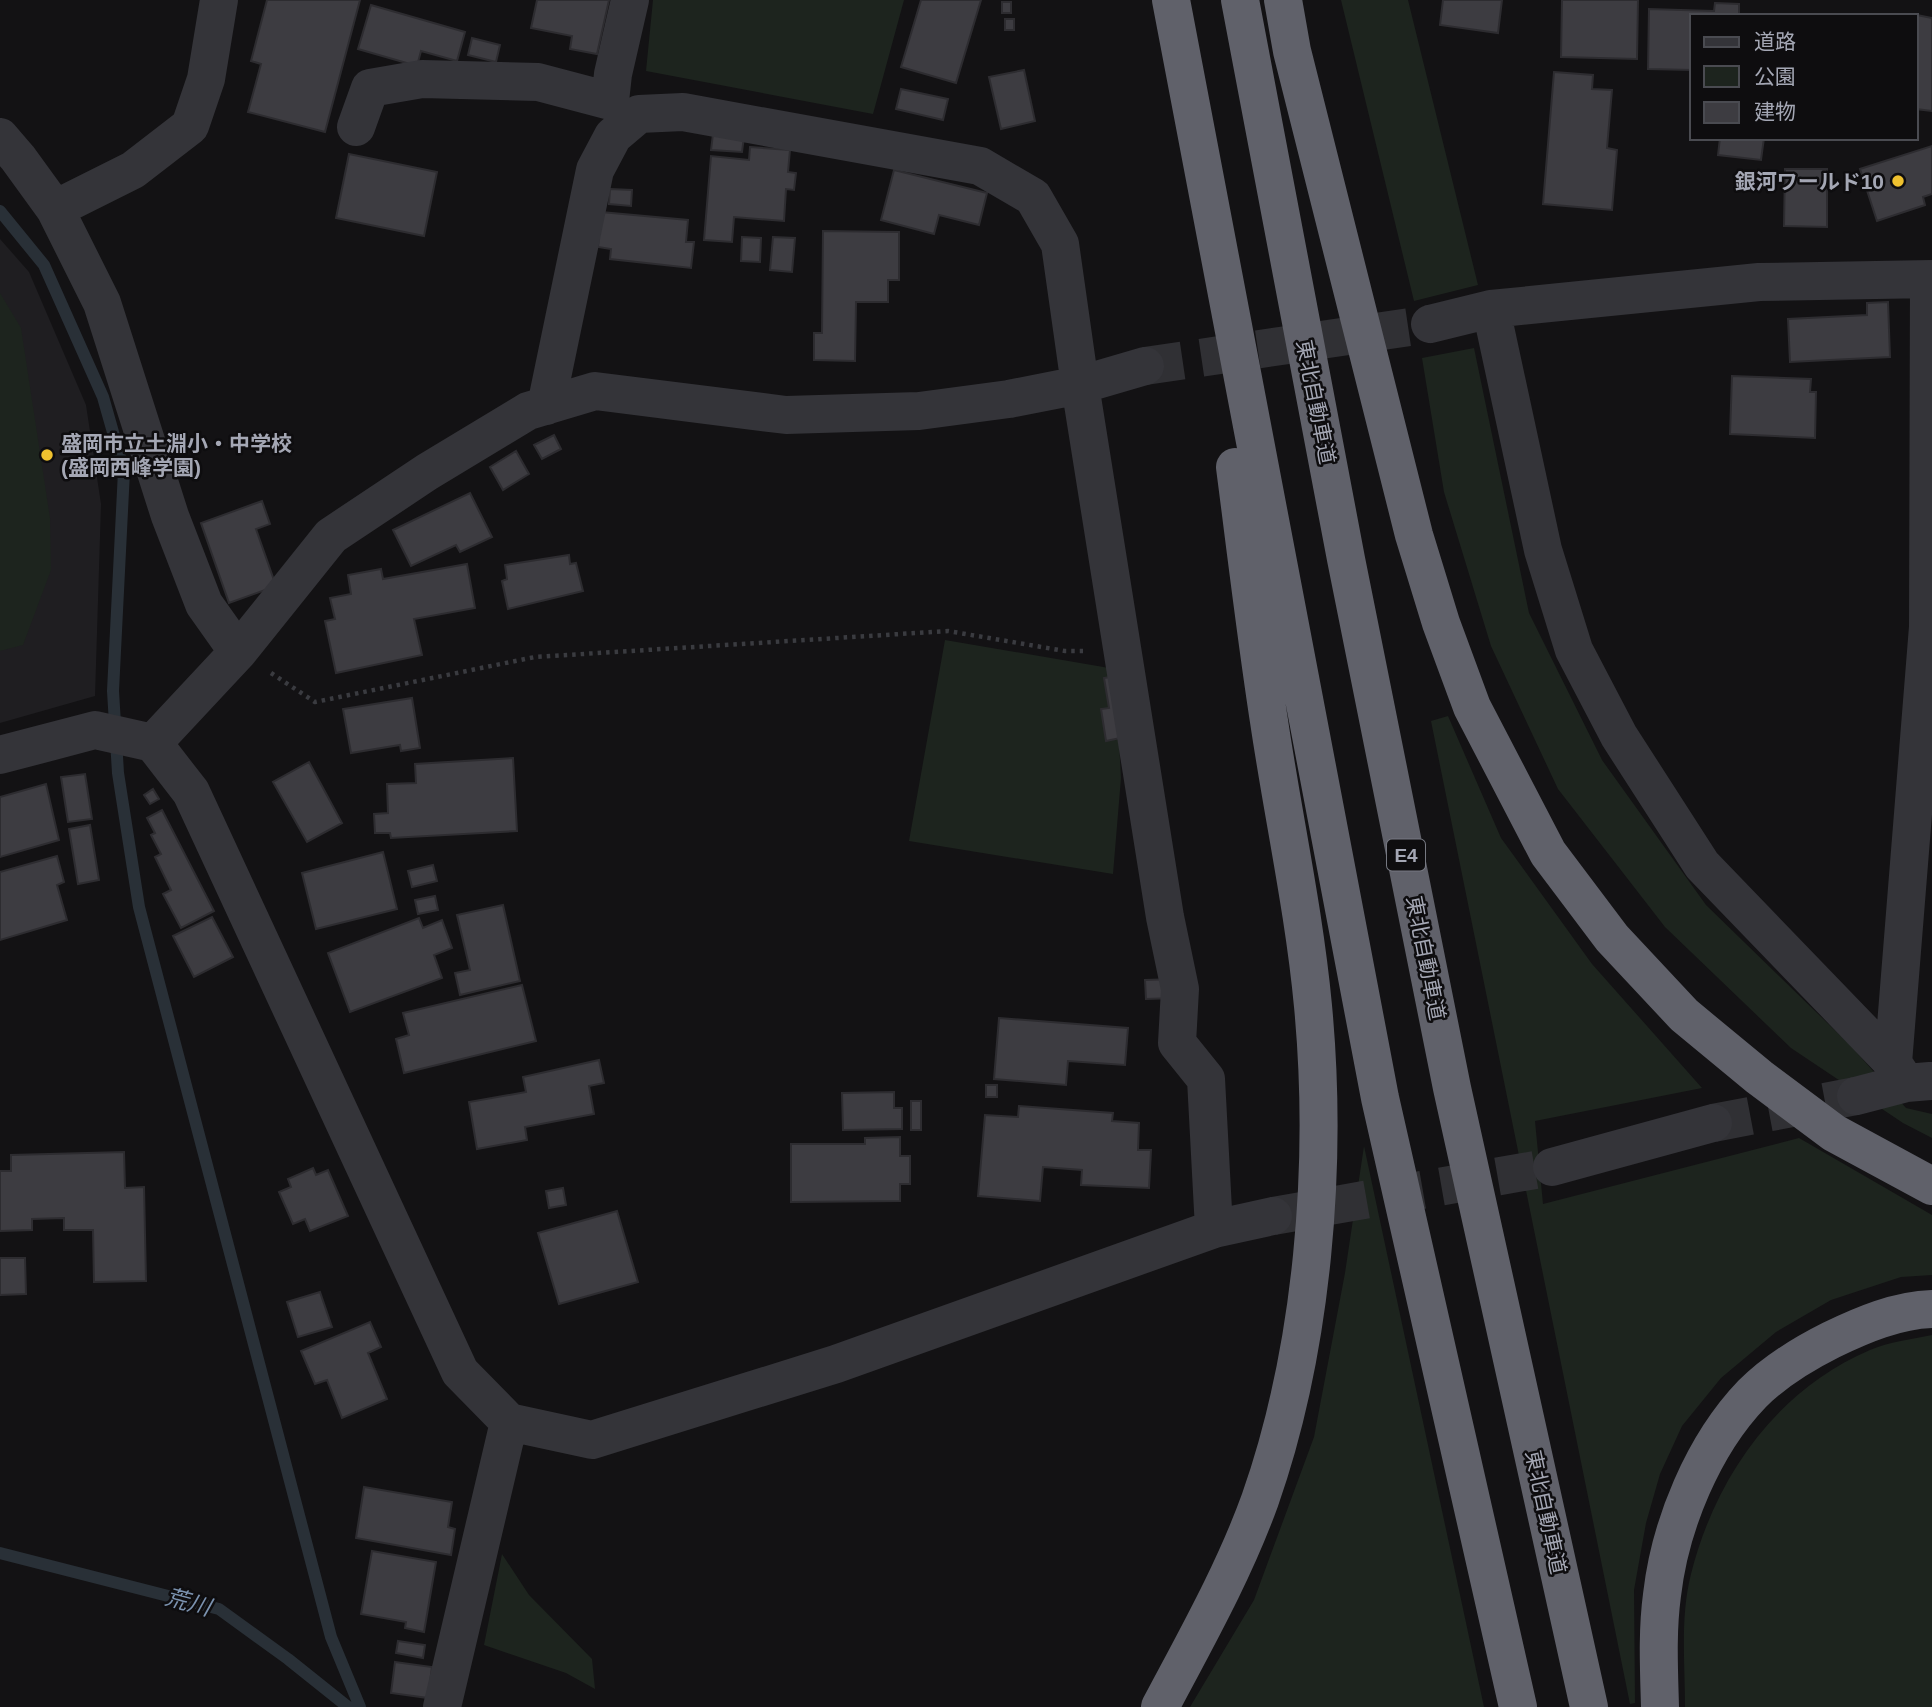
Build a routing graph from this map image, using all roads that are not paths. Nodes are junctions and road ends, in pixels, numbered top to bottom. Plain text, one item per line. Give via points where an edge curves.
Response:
1 (219, 0) edge
2 (630, 0) edge
3 (1171, 0) edge
4 (1240, 0) edge
5 (1283, 0) edge
6 (1181, 60) junction
7 (619, 112) junction
8 (356, 127) dead end
9 (0, 137) edge
10 (55, 209) junction
11 (1931, 279) edge
12 (1491, 309) junction
13 (1430, 324) tunnel mouth
14 (1145, 366) tunnel mouth
15 (1080, 385) junction
16 (546, 406) junction
17 (238, 652) junction
18 (148, 742) junction
19 (0, 755) edge
20 (1910, 1076) edge
21 (1856, 1096) tunnel mouth
22 (1713, 1124) tunnel mouth
23 (1552, 1167) tunnel mouth
24 (1932, 1186) edge
25 (1273, 1216) tunnel mouth
26 (1214, 1228) junction
27 (1932, 1309) edge
28 (509, 1422) junction
29 (442, 1707) edge
30 (1160, 1707) edge
31 (1518, 1707) edge
32 (1589, 1707) edge
33 (1660, 1707) edge

1 - 10 street via 206,79 190,126 132,170
2 - 7 street via 612,74
3 - 6 highway
4 - 32 highway, 東北自動車道 / E4 via 1449,1074
5 - 24 highway via 1414,535 1441,623 1472,707 1548,853 1612,938 1684,1015 1834,1133
6 - 30 highway via 1269,722 1313,1006 1318,1110 1315,1236 1296,1366 1278,1441 1234,1565
6 - 31 highway via 1380,1098
7 - 8 street via 538,82 422,79 370,88
7 - 15 street via 683,112 980,166 991,172 1033,197 1060,244
7 - 16 street via 595,170
9 - 10 street
10 - 17 street via 102,303 170,516 204,604
11 - 12 street via 1759,282
11 - 20 street via 1928,627
12 - 13 street
12 - 20 street via 1543,550 1574,650 1619,736 1702,865
14 - 15 street
15 - 16 street via 919,411 786,415 595,391
15 - 26 street via 1180,989 1177,1043 1206,1079
16 - 17 street via 528,411 438,465 331,536
17 - 18 street
18 - 19 street via 95,730
18 - 28 street via 191,792 460,1371
20 - 21 street
22 - 23 street
25 - 26 street
26 - 28 street via 835,1364 592,1440
27 - 33 highway via 1863,1324 1804,1353 1753,1394 1716,1441 1672,1538 1661,1596
28 - 29 street

